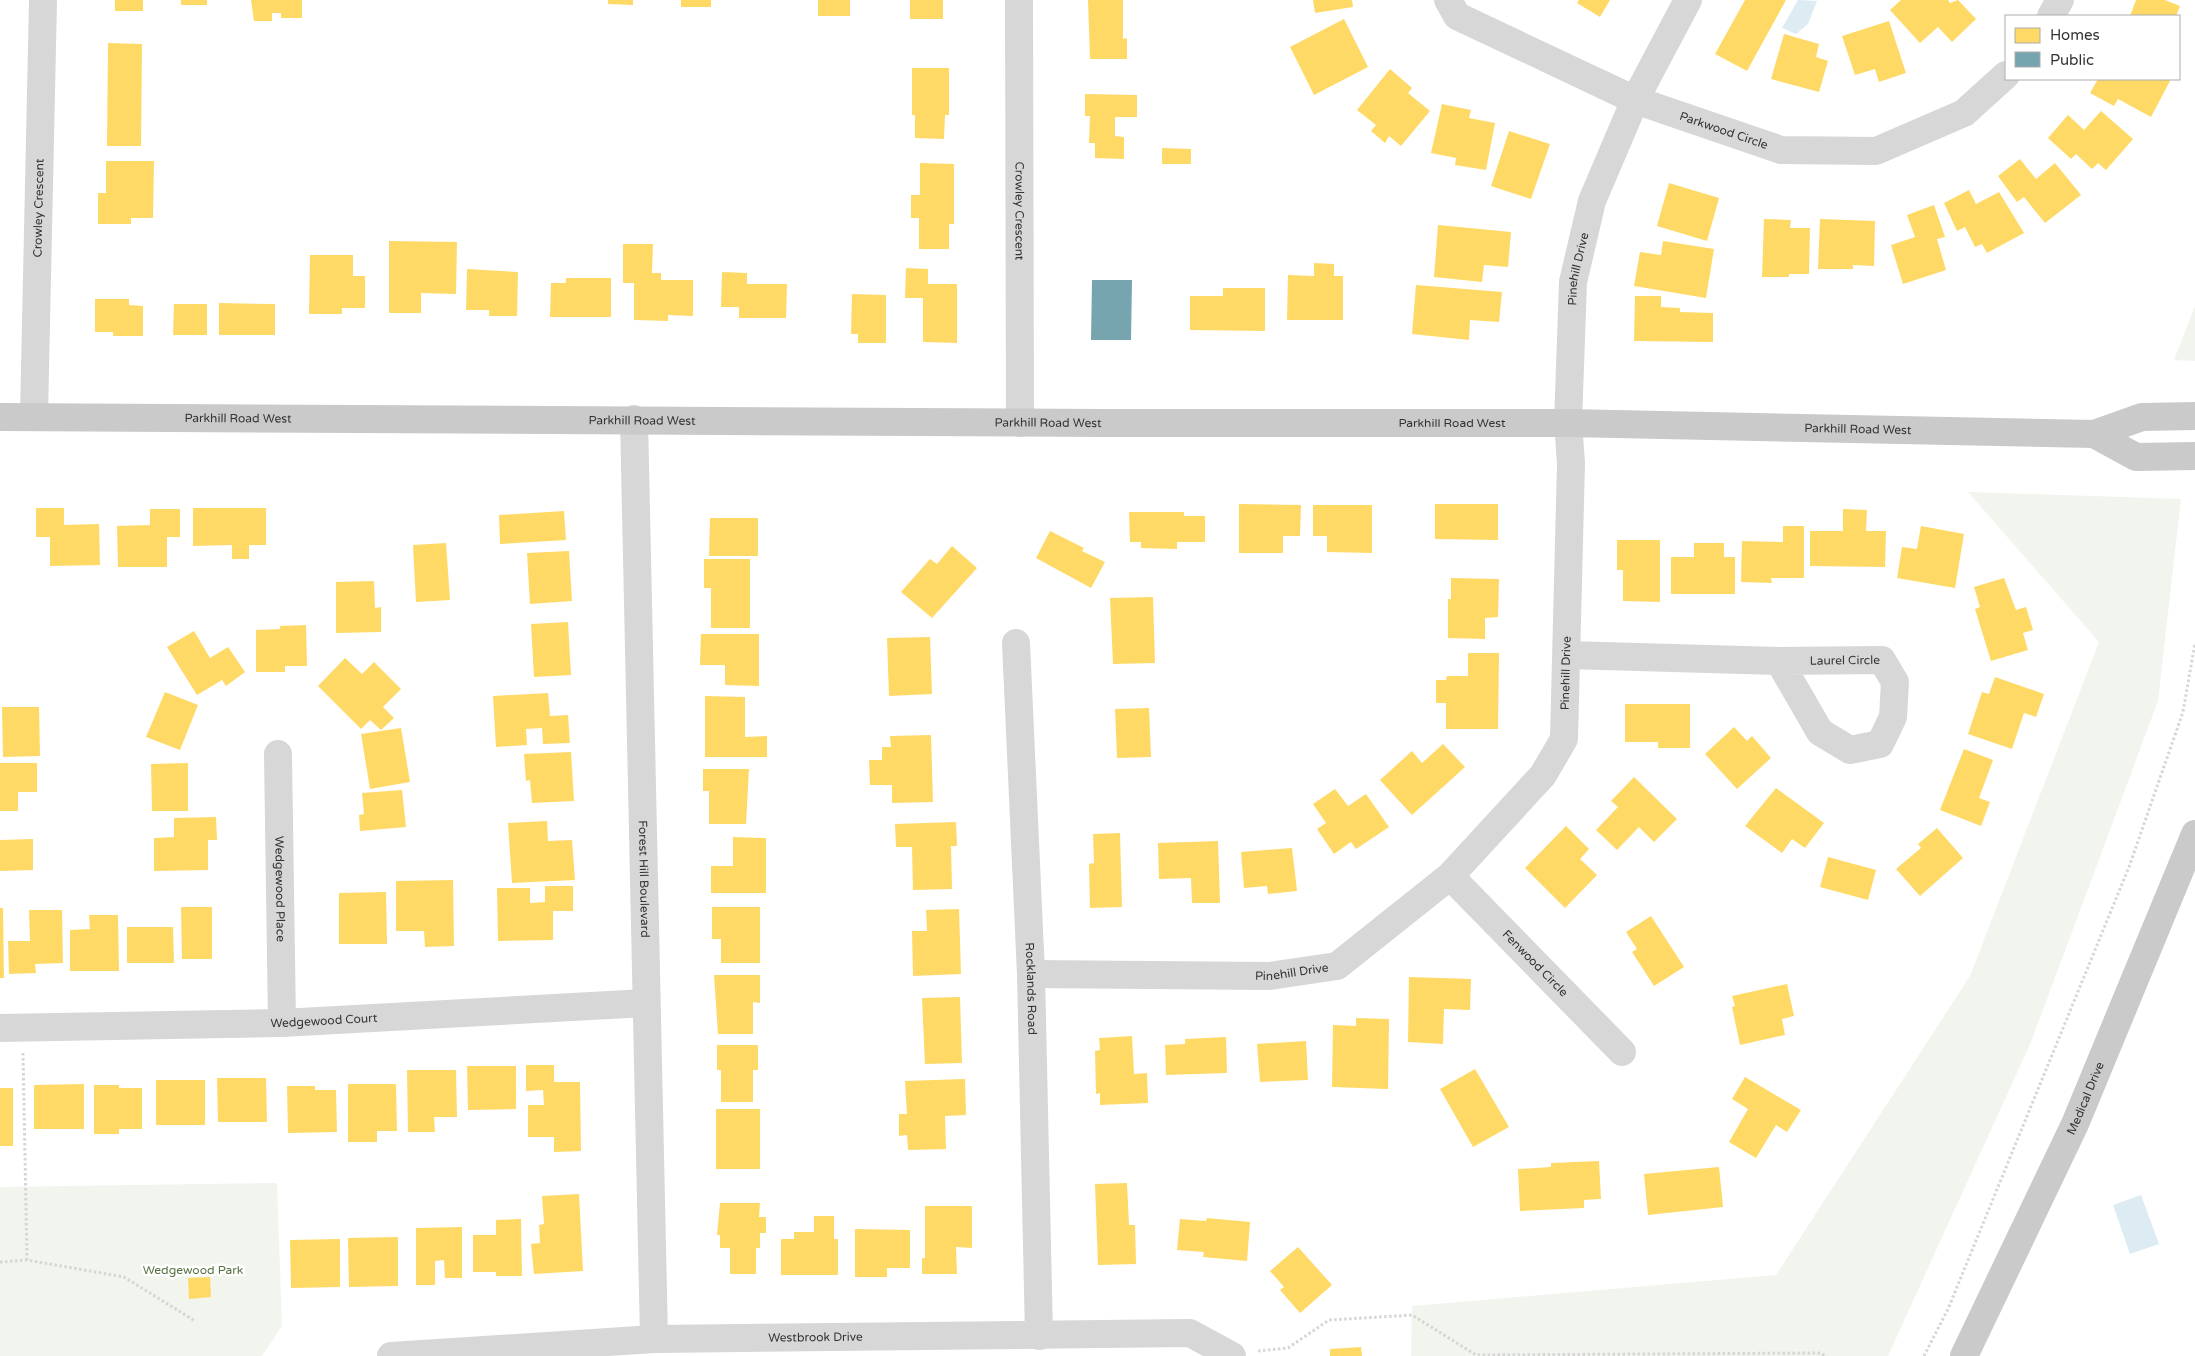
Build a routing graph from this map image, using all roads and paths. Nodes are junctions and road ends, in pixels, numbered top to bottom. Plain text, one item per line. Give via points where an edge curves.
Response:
1 (43, 0) edge
2 (1019, 0) edge
3 (1448, 0) edge
4 (1688, 0) edge
5 (2060, 0) edge
6 (2052, 15) edge
7 (2005, 76) edge
8 (1635, 100) junction
9 (34, 416) junction
10 (2195, 416) edge
11 (0, 417) edge
12 (634, 419) junction
13 (1020, 423) junction
14 (1568, 423) junction
15 (2094, 434) junction
16 (2195, 456) edge
17 (2195, 643) edge
18 (1016, 644) dead end
19 (1567, 655) junction
20 (1779, 661) dead end
21 (278, 754) dead end
22 (2195, 834) edge
23 (1450, 876) junction
24 (1031, 974) junction
25 (646, 1003) junction
26 (282, 1023) junction
27 (11, 1028) edge
28 (1622, 1052) dead end
29 (27, 1260) junction
30 (0, 1262) edge
31 (195, 1321) dead end
32 (1039, 1336) junction
33 (654, 1339) junction
34 (1232, 1355) edge
35 (391, 1356) edge
36 (1825, 1356) edge
37 (1924, 1356) edge
38 (1964, 1356) edge

1 - 9 street, Crowley Crescent
2 - 13 street, Crowley Crescent
3 - 8 street, Parkwood Circle via 1457,16
4 - 8 street, Pinehill Drive
5 - 6 street
7 - 8 street, Parkwood Circle via 1964,114 1876,151 1781,150
8 - 14 street, Pinehill Drive via 1592,201 1573,282
9 - 11 main road, Parkhill Road West
9 - 12 main road, Parkhill Road West
10 - 15 main road, Parkhill Road West via 2142,417
12 - 13 main road, Parkhill Road West
12 - 25 street, Forest Hill Boulevard
13 - 14 main road, Parkhill Road West
14 - 15 main road, Parkhill Road West
14 - 19 street, Pinehill Drive via 1571,463
15 - 16 main road, Parkhill Road West via 2136,457
17 - 37 path via 2183,712 2129,867 1948,1309
18 - 24 street, Rocklands Road
19 - 20 street
19 - 23 street, Pinehill Drive via 1564,739 1544,774
21 - 26 street, Wedgewood Place
22 - 38 main road, Medical Drive via 2075,1124
23 - 24 street, Pinehill Drive via 1337,966 1270,976
23 - 28 street, Fenwood Circle
24 - 32 street, Rocklands Road
25 - 26 street, Wedgewood Court
25 - 33 street, Forest Hill Boulevard
26 - 27 street, Wedgewood Court
27 - 29 path
29 - 30 path
29 - 31 path via 124,1277
32 - 33 street, Westbrook Drive
32 - 34 street, Westbrook Drive via 1190,1333
33 - 35 street, Westbrook Drive
34 - 36 path via 1288,1348 1329,1320 1412,1315 1476,1355 1821,1353

